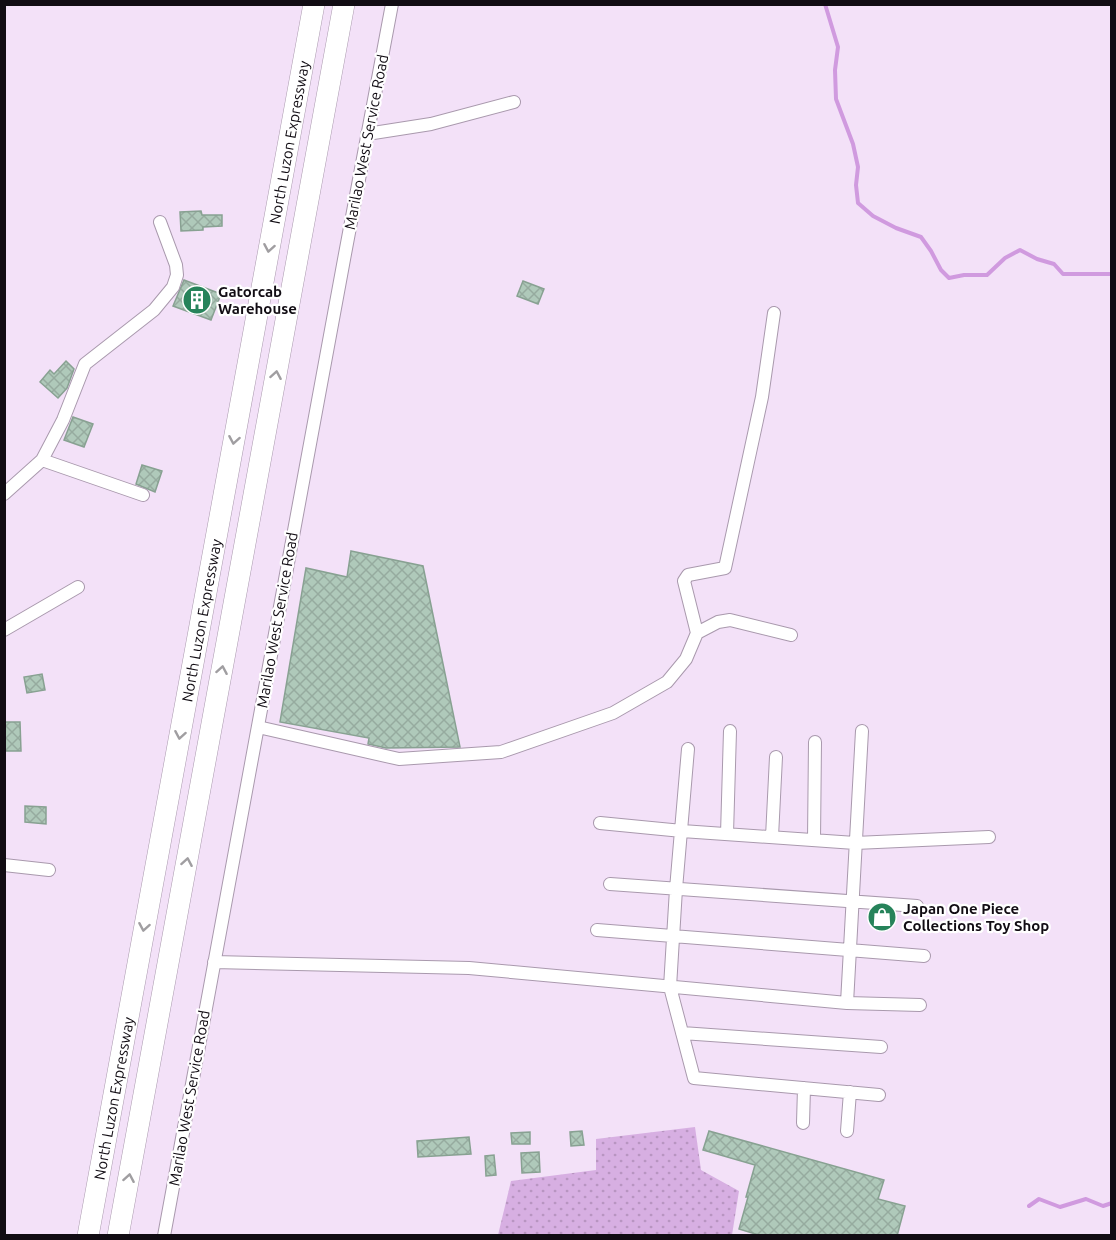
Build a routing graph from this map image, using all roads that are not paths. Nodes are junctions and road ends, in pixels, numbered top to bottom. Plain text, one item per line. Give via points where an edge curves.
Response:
1 (314, 4) edge
2 (344, 4) edge
3 (392, 4) edge
4 (514, 102) dead end
5 (368, 134) junction
6 (160, 222) dead end
7 (774, 313) dead end
8 (42, 460) junction
9 (4, 494) edge
10 (143, 495) dead end
11 (78, 587) dead end
12 (4, 630) edge
13 (698, 633) junction
14 (791, 634) dead end
15 (258, 728) junction
16 (730, 731) dead end
17 (862, 731) dead end
18 (816, 742) dead end
19 (688, 749) dead end
20 (776, 757) dead end
21 (600, 823) dead end
22 (682, 831) junction
23 (727, 834) junction
24 (772, 837) junction
25 (989, 837) dead end
26 (814, 840) junction
27 (855, 843) junction
28 (4, 865) edge
29 (49, 870) dead end
30 (610, 884) dead end
31 (676, 889) junction
32 (852, 902) junction
33 (917, 906) dead end
34 (597, 930) dead end
35 (674, 936) junction
36 (850, 950) junction
37 (924, 956) dead end
38 (214, 962) junction
39 (670, 987) junction
40 (847, 1003) junction
41 (920, 1005) dead end
42 (682, 1033) junction
43 (881, 1047) dead end
44 (804, 1088) junction
45 (850, 1092) junction
46 (879, 1095) dead end
47 (803, 1123) dead end
48 (847, 1131) dead end
49 (88, 1236) edge
50 (118, 1236) edge
51 (164, 1236) edge

1 -> 49 highway, North Luzon Expressway
50 -> 2 highway, North Luzon Expressway
3 - 5 street, Marilao West Service Road
4 - 5 street via 431,124
5 - 15 street, Marilao West Service Road
6 - 8 street via 176,265 173,287 154,310 86,364
7 - 13 street via 762,397 724,568 688,574 684,581
8 - 9 street
8 - 10 street
11 - 12 street
13 - 14 street via 730,620
13 - 15 street via 686,659 667,682 614,713 501,752 399,759
15 - 38 street, Marilao West Service Road
16 - 23 street
17 - 27 street
18 - 26 street
19 - 22 street
20 - 24 street
21 - 22 street
22 - 23 street
22 - 31 street
23 - 24 street
24 - 26 street
25 - 27 street
26 - 27 street
27 - 32 street
28 - 29 street
30 - 31 street
31 - 32 street
31 - 35 street
32 - 33 street
32 - 36 street
34 - 35 street
35 - 36 street
35 - 39 street
36 - 37 street
36 - 40 street
38 - 39 street via 469,968
38 - 51 street, Marilao West Service Road
39 - 40 street
39 - 42 street
40 - 41 street
42 - 43 street
42 - 44 street via 694,1078
44 - 45 street
44 - 47 street
45 - 46 street
45 - 48 street

